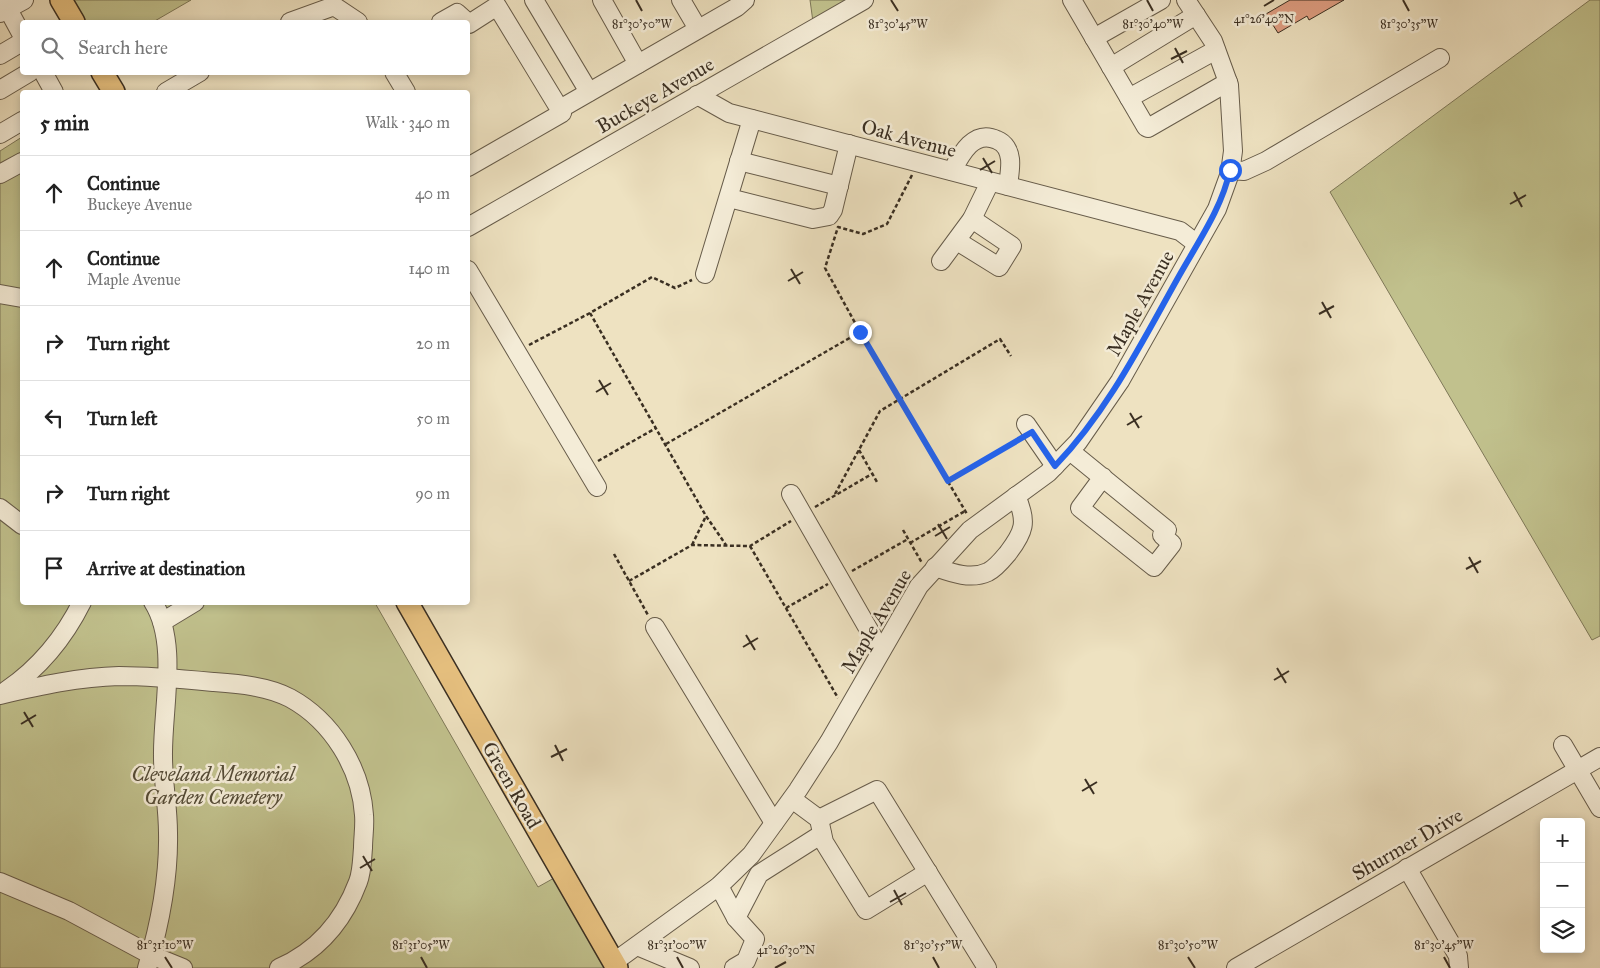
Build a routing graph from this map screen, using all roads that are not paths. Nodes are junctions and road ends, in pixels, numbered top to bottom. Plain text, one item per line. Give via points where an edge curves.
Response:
1 (24, 0) edge
2 (61, 0) edge
3 (534, 0) edge
4 (602, 0) edge
5 (681, 0) edge
6 (744, 0) edge
7 (864, 0) edge
8 (1162, 0) edge
9 (1186, 0) edge
10 (1078, 2) edge
11 (3, 8) edge
12 (1196, 15) junction
13 (73, 20) edge
14 (296, 20) edge
15 (355, 20) edge
16 (445, 20) edge
17 (464, 20) edge
18 (470, 23) edge
19 (698, 29) junction
20 (20, 32) edge
21 (1094, 38) junction
22 (20, 43) edge
23 (1216, 50) junction
24 (0, 55) edge
25 (1440, 58) dead end
26 (638, 64) junction
27 (1111, 67) junction
28 (25, 75) edge
29 (45, 75) edge
30 (104, 75) edge
31 (195, 75) edge
32 (396, 75) edge
33 (1228, 82) junction
34 (0, 90) edge
35 (53, 90) edge
36 (113, 90) edge
37 (169, 90) edge
38 (405, 90) edge
39 (589, 92) junction
40 (697, 95) junction
41 (1129, 98) junction
42 (560, 109) junction
43 (752, 119) junction
44 (20, 122) edge
45 (0, 134) edge
46 (849, 144) junction
47 (739, 161) junction
48 (20, 163) edge
49 (470, 166) edge
50 (1230, 170) junction
51 (952, 171) junction
52 (0, 174) edge
53 (990, 182) junction
54 (839, 186) junction
55 (1008, 186) junction
56 (728, 198) junction
57 (972, 219) junction
58 (470, 226) edge
59 (957, 241) junction
60 (1197, 244) junction
61 (941, 261) dead end
62 (470, 273) edge
63 (706, 274) road end
64 (0, 294) edge
65 (20, 298) edge
66 (1029, 428) road end
67 (1070, 451) junction
68 (1055, 466) junction
69 (1103, 477) junction
70 (597, 487) dead end
71 (791, 494) dead end
72 (1016, 496) junction
73 (0, 508) edge
74 (20, 523) edge
75 (932, 571) junction
76 (80, 605) edge
77 (154, 605) edge
78 (190, 605) edge
79 (409, 605) edge
80 (162, 622) junction
81 (655, 627) road end
82 (52, 649) junction
83 (881, 652) junction
84 (166, 678) junction
85 (68, 681) junction
86 (0, 695) edge
87 (1563, 745) dead end
88 (1600, 757) edge
89 (1578, 770) junction
90 (792, 799) junction
91 (1600, 808) edge
92 (774, 823) junction
93 (821, 827) junction
94 (1407, 868) junction
95 (928, 872) junction
96 (0, 882) edge
97 (718, 886) junction
98 (736, 918) junction
99 (637, 946) junction
100 (149, 961) edge
101 (615, 965) edge
102 (183, 968) edge
103 (279, 968) edge
104 (690, 968) edge
105 (734, 968) edge
106 (987, 968) edge
107 (1236, 968) edge
108 (1459, 968) edge

1 - 11 street
2 - 13 main road
3 - 39 street
4 - 26 street
5 - 19 street
6 - 19 street
7 - 40 street, Buckeye Avenue
8 - 21 street
9 - 12 street
10 - 21 street
11 - 20 street
12 - 23 street
12 - 27 street
14 - 15 street via 334,6
16 - 17 street via 457,13
18 - 42 street via 496,6
19 - 26 street
21 - 27 street
22 - 24 street
23 - 33 street
23 - 41 street
25 - 50 street via 1266,161 1244,171
26 - 39 street
27 - 41 street
28 - 34 street
29 - 35 street
30 - 36 main road
31 - 37 street
32 - 38 street
33 - 41 street via 1148,128
33 - 50 street via 1233,151
39 - 42 street
40 - 43 street, Oak Avenue via 729,113
40 - 58 street, Buckeye Avenue
42 - 49 street via 562,113
43 - 46 street, Oak Avenue
43 - 47 street
44 - 45 street
46 - 51 street, Oak Avenue
46 - 54 street
47 - 54 street
47 - 56 street
48 - 52 street
50 - 60 street via 1217,209
51 - 53 street, Oak Avenue
51 - 55 street via 969,146 979,138 990,137 1001,142 1010,158
53 - 55 street, Oak Avenue
53 - 57 street
54 - 56 street via 829,216 813,218
55 - 60 street, Oak Avenue via 1180,231
56 - 63 street
57 - 59 street
57 - 59 street via 1012,246 999,267
59 - 61 street
60 - 67 street, Maple Avenue via 1120,381
62 - 70 street
64 - 65 street
66 - 68 street
67 - 68 street, Maple Avenue
67 - 69 street
68 - 72 street, Maple Avenue
69 - 69 street via 1167,530 1162,535 1172,544 1154,566 1080,508
71 - 83 street
72 - 75 street, Maple Avenue via 970,519
72 - 75 street via 1023,513 1020,537 1002,560 988,572 972,575
73 - 74 street
75 - 83 street, Maple Avenue via 919,586
76 - 82 street
77 - 80 street
78 - 80 street
79 - 101 main road, Green Road
80 - 84 street
81 - 92 street
82 - 85 street via 57,670
82 - 86 street via 32,671
83 - 90 street, Maple Avenue
84 - 85 street via 119,676
84 - 100 street via 163,756 168,861 165,891
84 - 103 street via 264,688 291,698 330,732 357,776 364,814 359,880 342,916 320,942 306,954
85 - 86 street
87 - 89 street
88 - 89 street, Shurmer Drive
89 - 91 street
89 - 94 street, Shurmer Drive
90 - 92 street, Maple Avenue
90 - 93 street
92 - 97 street, Maple Avenue via 751,854
93 - 95 street via 876,790
93 - 95 street via 824,842 866,910
93 - 98 street via 759,874
94 - 107 street, Shurmer Drive
94 - 108 street via 1458,956
95 - 106 street
96 - 100 street via 69,911
97 - 98 street
97 - 99 street, Maple Avenue
98 - 105 street via 755,939 746,961
99 - 101 street, Maple Avenue
99 - 104 street
100 - 102 street

